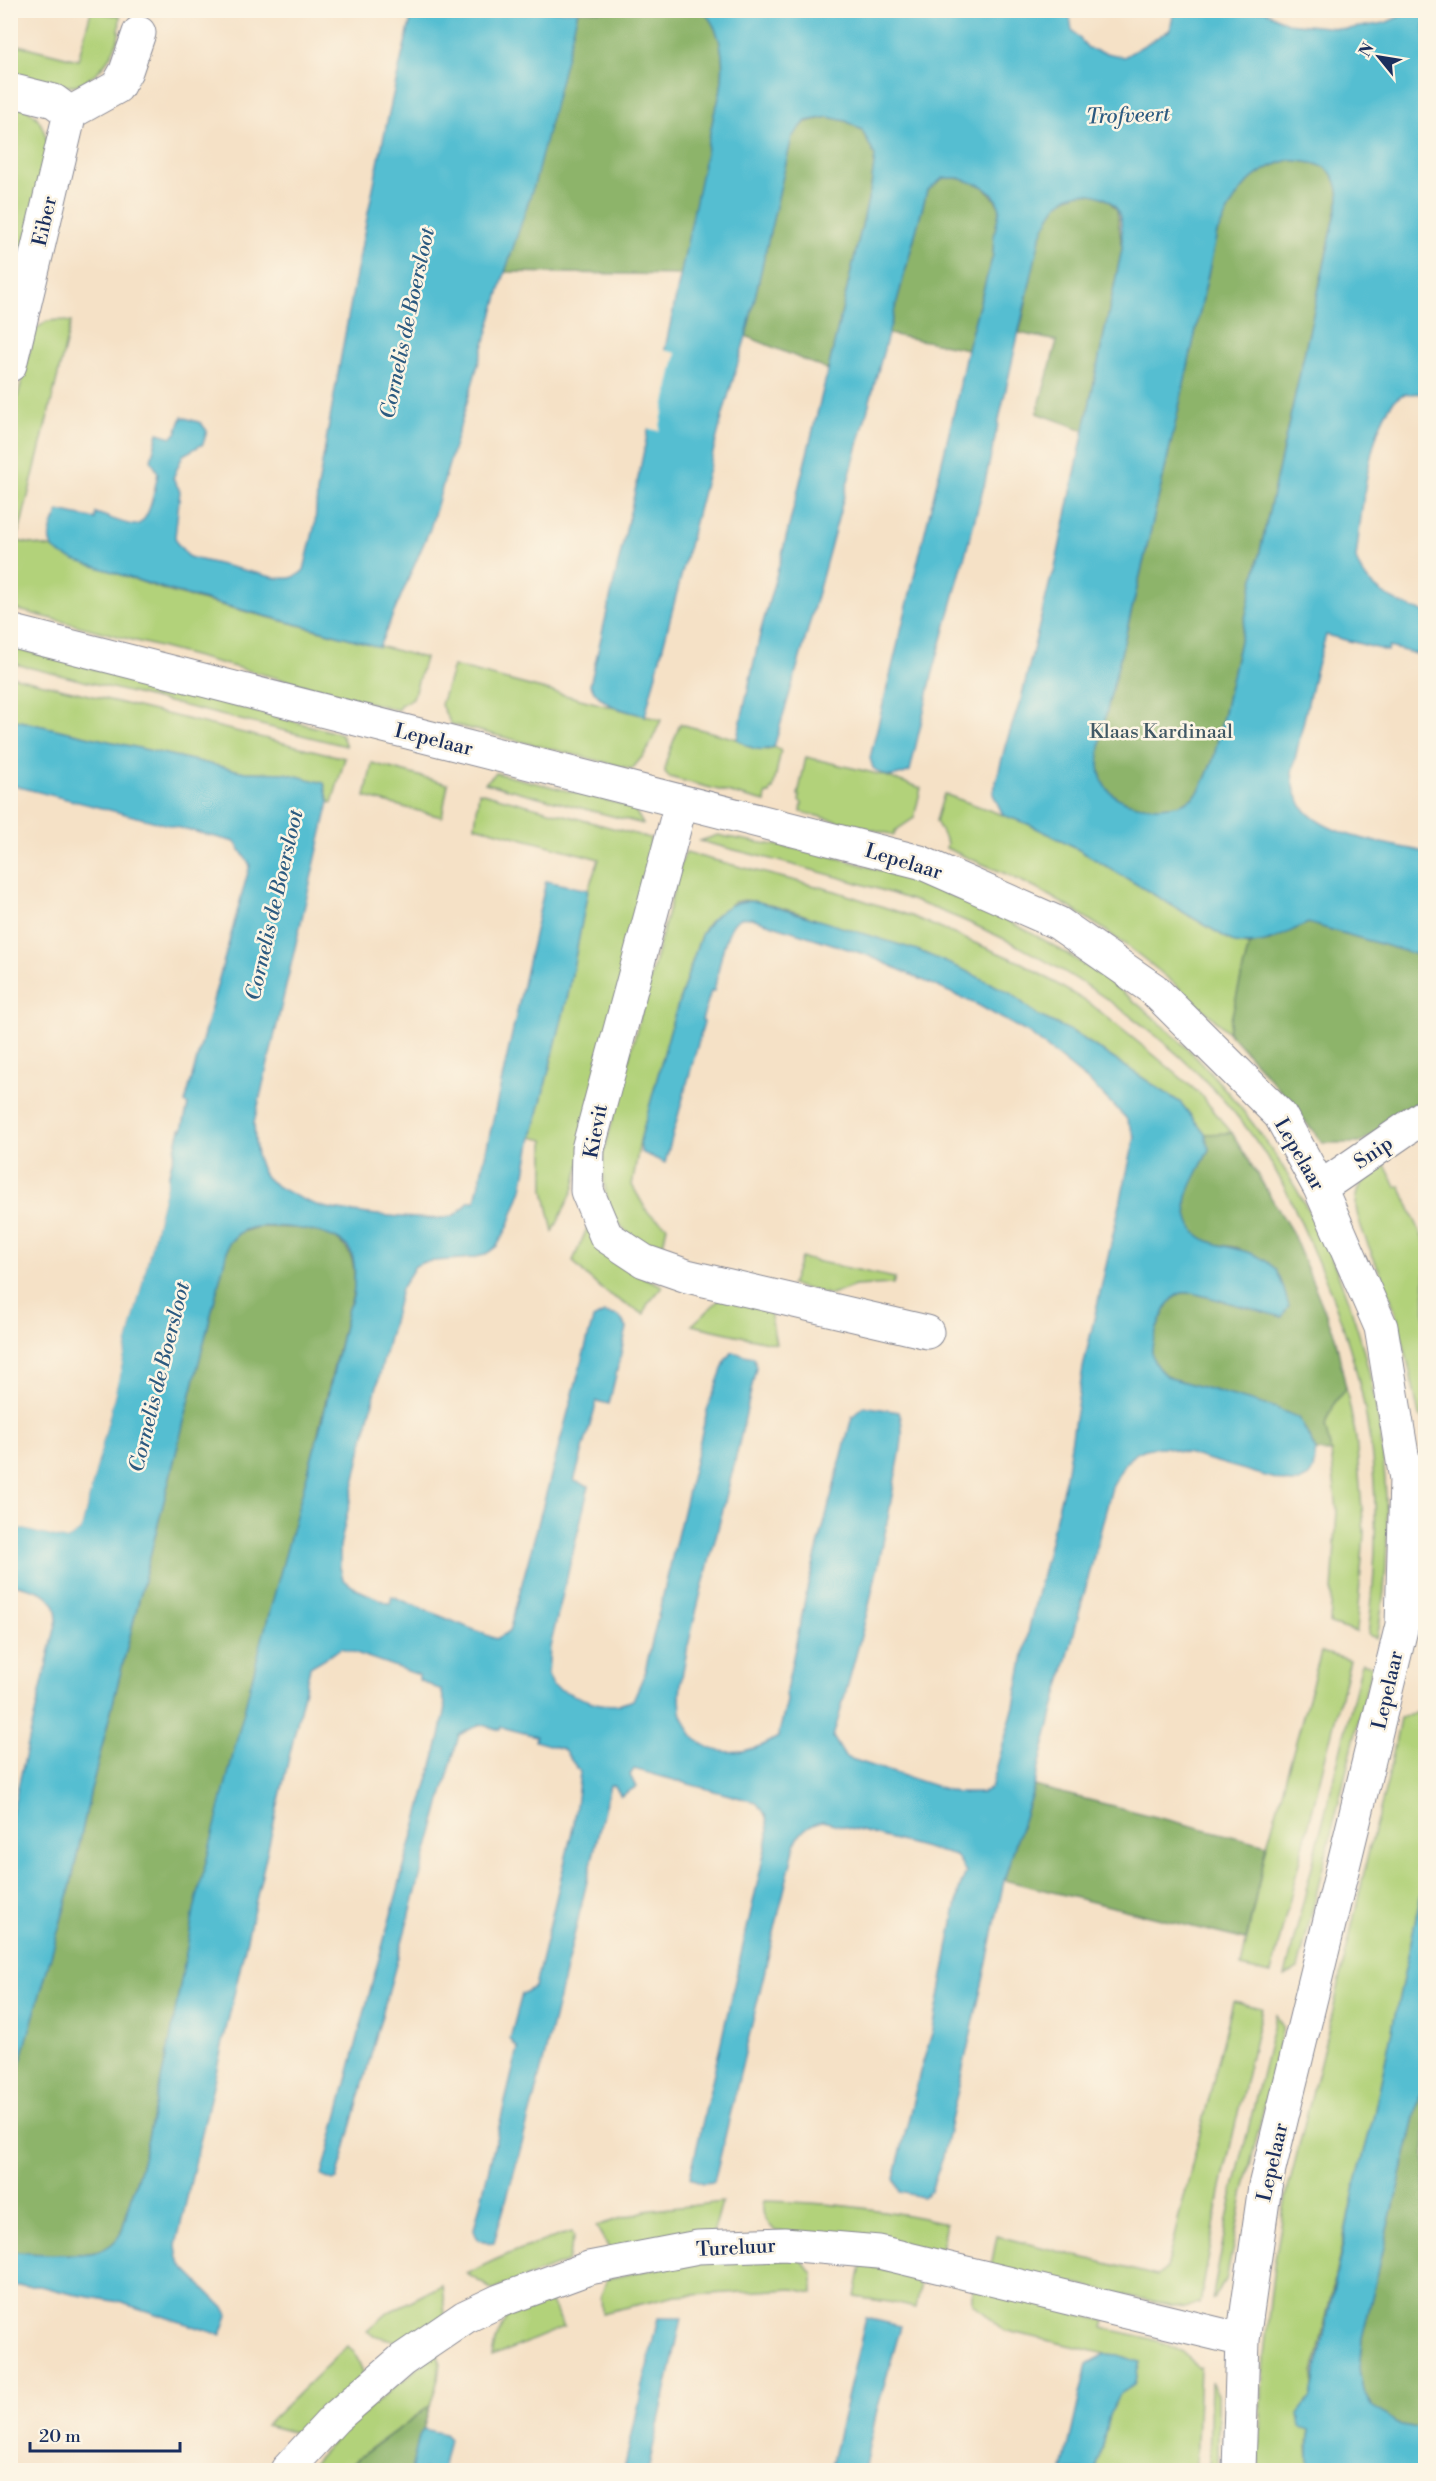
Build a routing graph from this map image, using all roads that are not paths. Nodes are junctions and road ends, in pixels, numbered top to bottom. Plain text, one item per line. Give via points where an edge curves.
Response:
1 (139, 33) dead end
2 (10, 90) edge
3 (70, 112) junction
4 (10, 365) edge
5 (10, 631) edge
6 (681, 802) junction
7 (1425, 1115) edge
8 (1320, 1188) junction
9 (927, 1332) dead end
10 (1243, 2340) junction
11 (287, 2470) edge
12 (1239, 2470) edge

1 - 3 street via 117,87
2 - 3 street via 54,101
3 - 4 street, Eiber
5 - 6 street, Lepelaar
6 - 8 street, Lepelaar via 920,861 1058,923 1153,989 1280,1116
6 - 9 street, Kievit via 588,1149 587,1191 606,1236 644,1261 687,1276
7 - 8 street, Snip
8 - 10 street, Lepelaar via 1381,1327 1406,1479 1402,1625 1265,2186
10 - 11 street, Tureluur via 879,2252 784,2244 698,2247 589,2268 465,2317 394,2367 335,2418
10 - 12 street, Lepelaar

